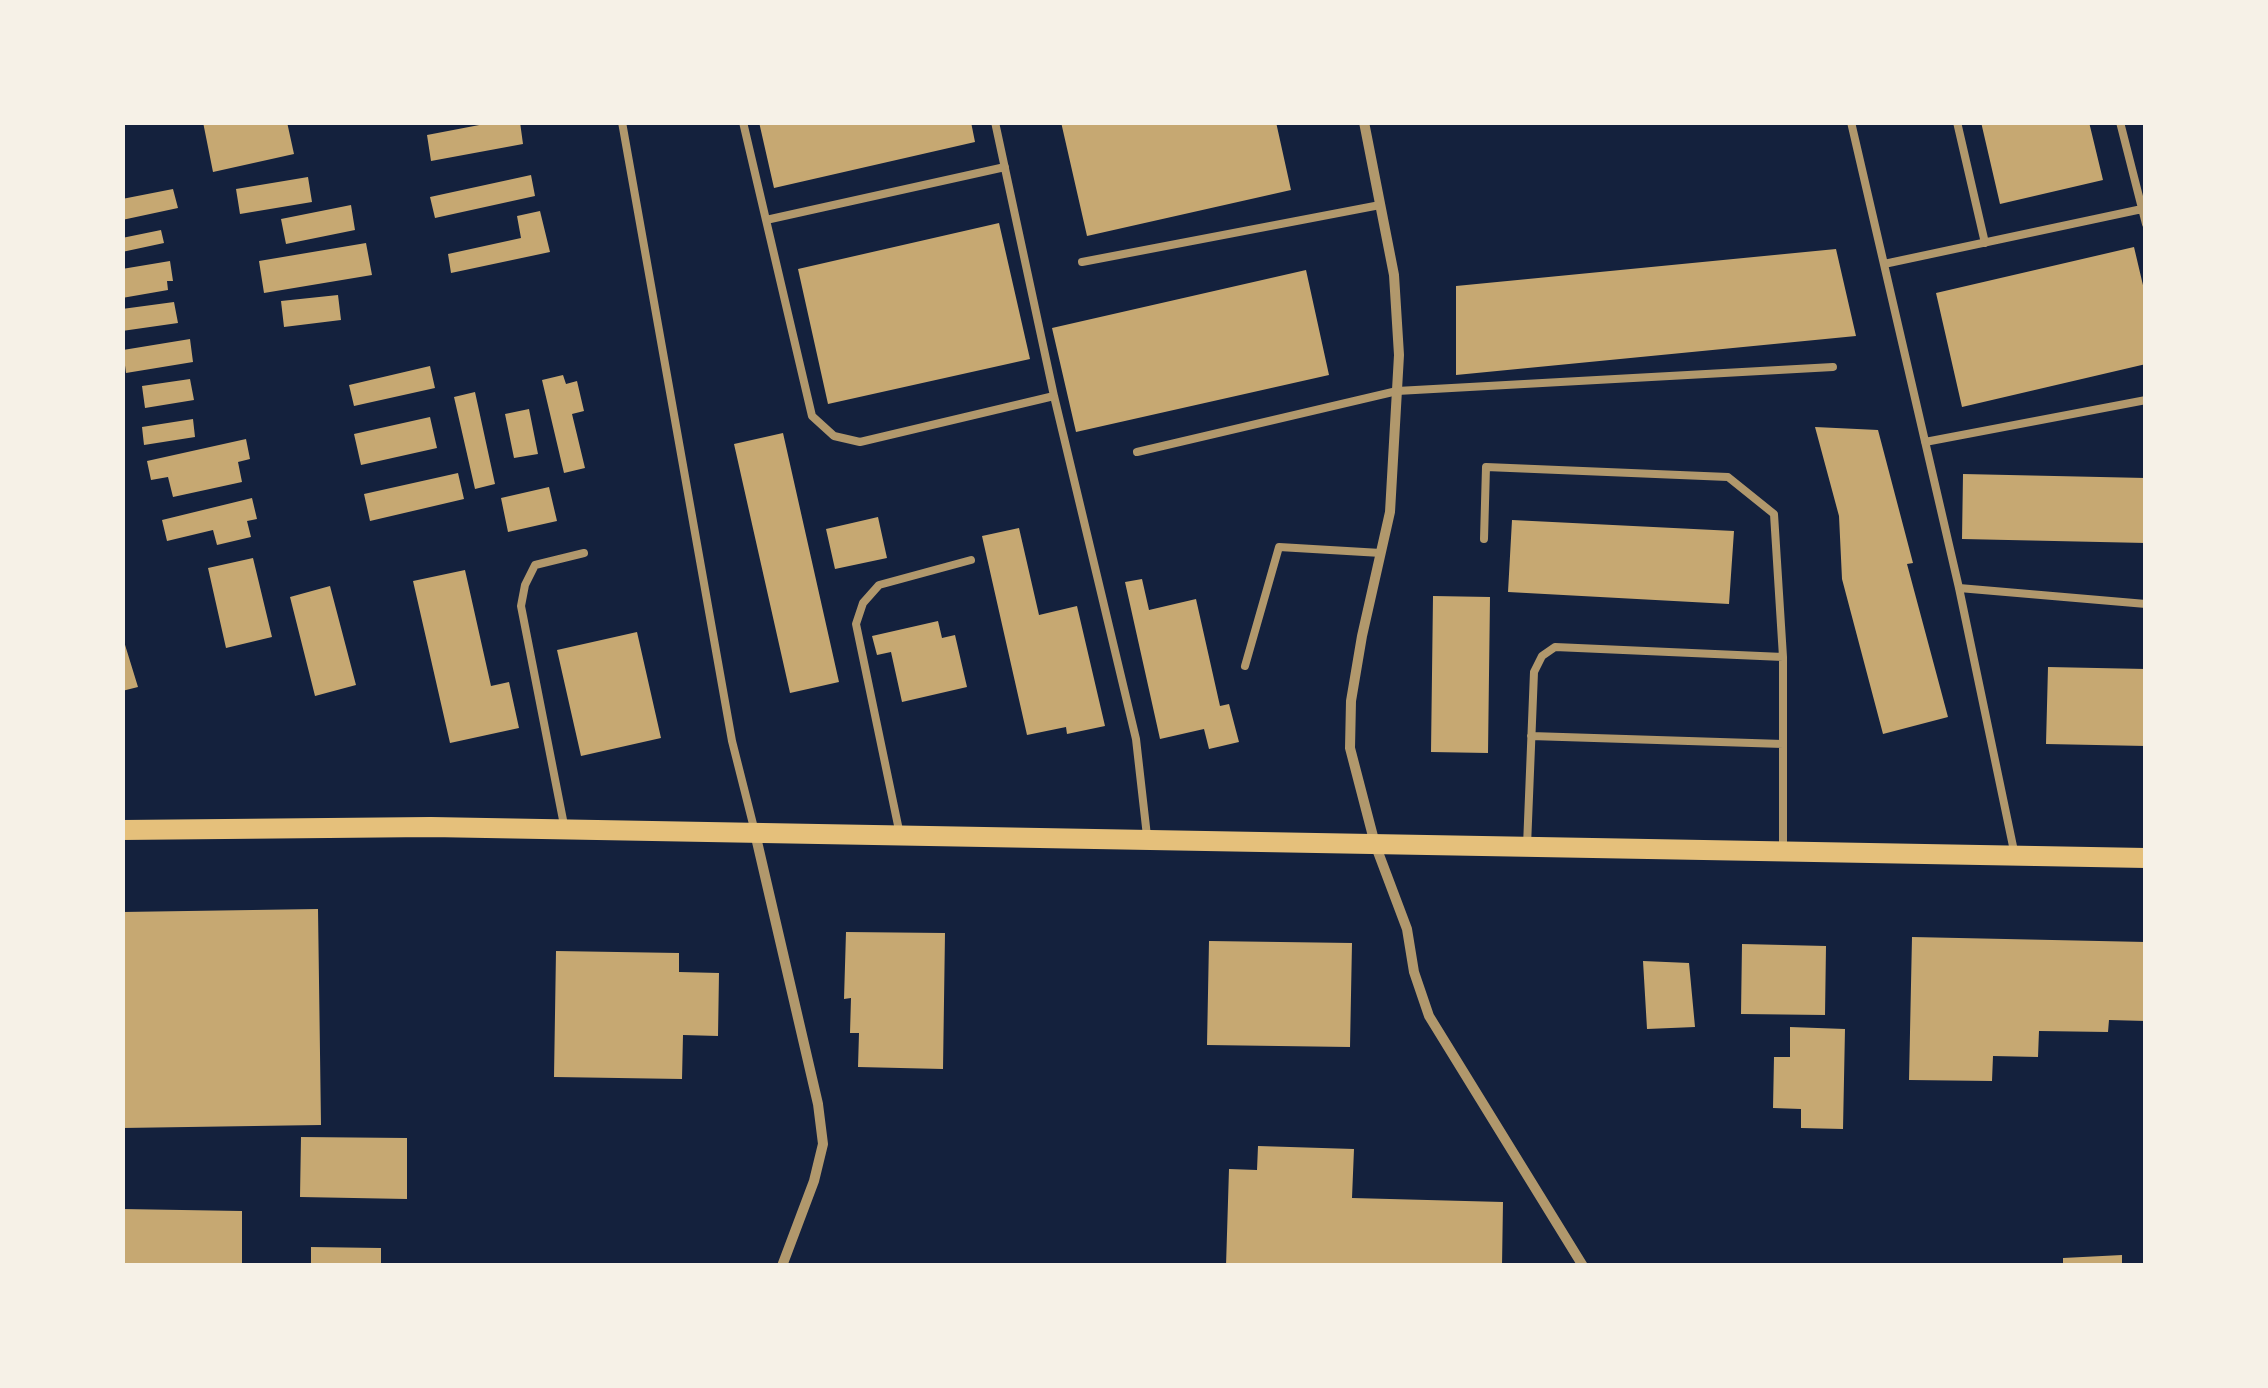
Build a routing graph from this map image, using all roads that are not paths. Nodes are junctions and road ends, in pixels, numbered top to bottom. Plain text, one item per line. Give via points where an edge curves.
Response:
1 (622, 122) edge
2 (743, 122) edge
3 (995, 122) edge
4 (1364, 122) edge
5 (1851, 122) edge
6 (1956, 122) edge
7 (2120, 122) edge
8 (1005, 167) junction
9 (1380, 205) junction
10 (2142, 209) junction
11 (766, 220) junction
12 (2146, 224) edge
13 (1985, 243) junction
14 (1082, 262) dead end
15 (1884, 264) junction
16 (1832, 367) dead end
17 (1397, 391) junction
18 (1054, 396) junction
19 (2146, 400) edge
20 (1925, 442) junction
21 (1137, 452) dead end
22 (1484, 539) dead end
23 (584, 553) dead end
24 (1381, 553) junction
25 (971, 560) dead end
26 (1959, 588) junction
27 (2146, 604) edge
28 (1782, 657) junction
29 (1244, 666) dead end
30 (1531, 736) junction
31 (1783, 744) junction
32 (122, 830) edge
33 (565, 830) junction
34 (755, 832) junction
35 (900, 835) junction
36 (1148, 840) junction
37 (1376, 844) junction
38 (1527, 847) junction
39 (1783, 852) junction
40 (2015, 856) junction
41 (2146, 858) edge
42 (782, 1266) edge
43 (1583, 1266) edge

1 - 34 lane via 732,741
2 - 11 lane
3 - 8 lane
4 - 9 street
5 - 15 lane
6 - 13 lane
7 - 10 lane
8 - 11 lane
8 - 18 lane
9 - 14 lane
9 - 17 street via 1394,274
10 - 12 lane
10 - 13 lane
11 - 18 lane via 812,416 834,436 860,442
13 - 15 lane
15 - 20 lane
16 - 17 lane
17 - 21 lane
17 - 24 street
18 - 36 lane via 1136,739
19 - 20 lane
20 - 26 lane
22 - 28 lane via 1486,467 1728,477 1774,514
23 - 33 lane via 536,565 521,606
24 - 29 lane via 1279,547
24 - 37 street via 1354,685 1350,748
25 - 35 lane via 880,585 863,603 856,624
26 - 27 lane
26 - 40 lane
28 - 30 lane via 1555,646 1534,672
28 - 31 lane
30 - 31 lane
30 - 38 lane
31 - 39 lane
32 - 33 main road
33 - 34 main road
34 - 35 main road
34 - 42 street via 824,1144
35 - 36 main road
36 - 37 main road
37 - 38 main road
37 - 43 street via 1428,1016
38 - 39 main road
39 - 40 main road
40 - 41 main road

